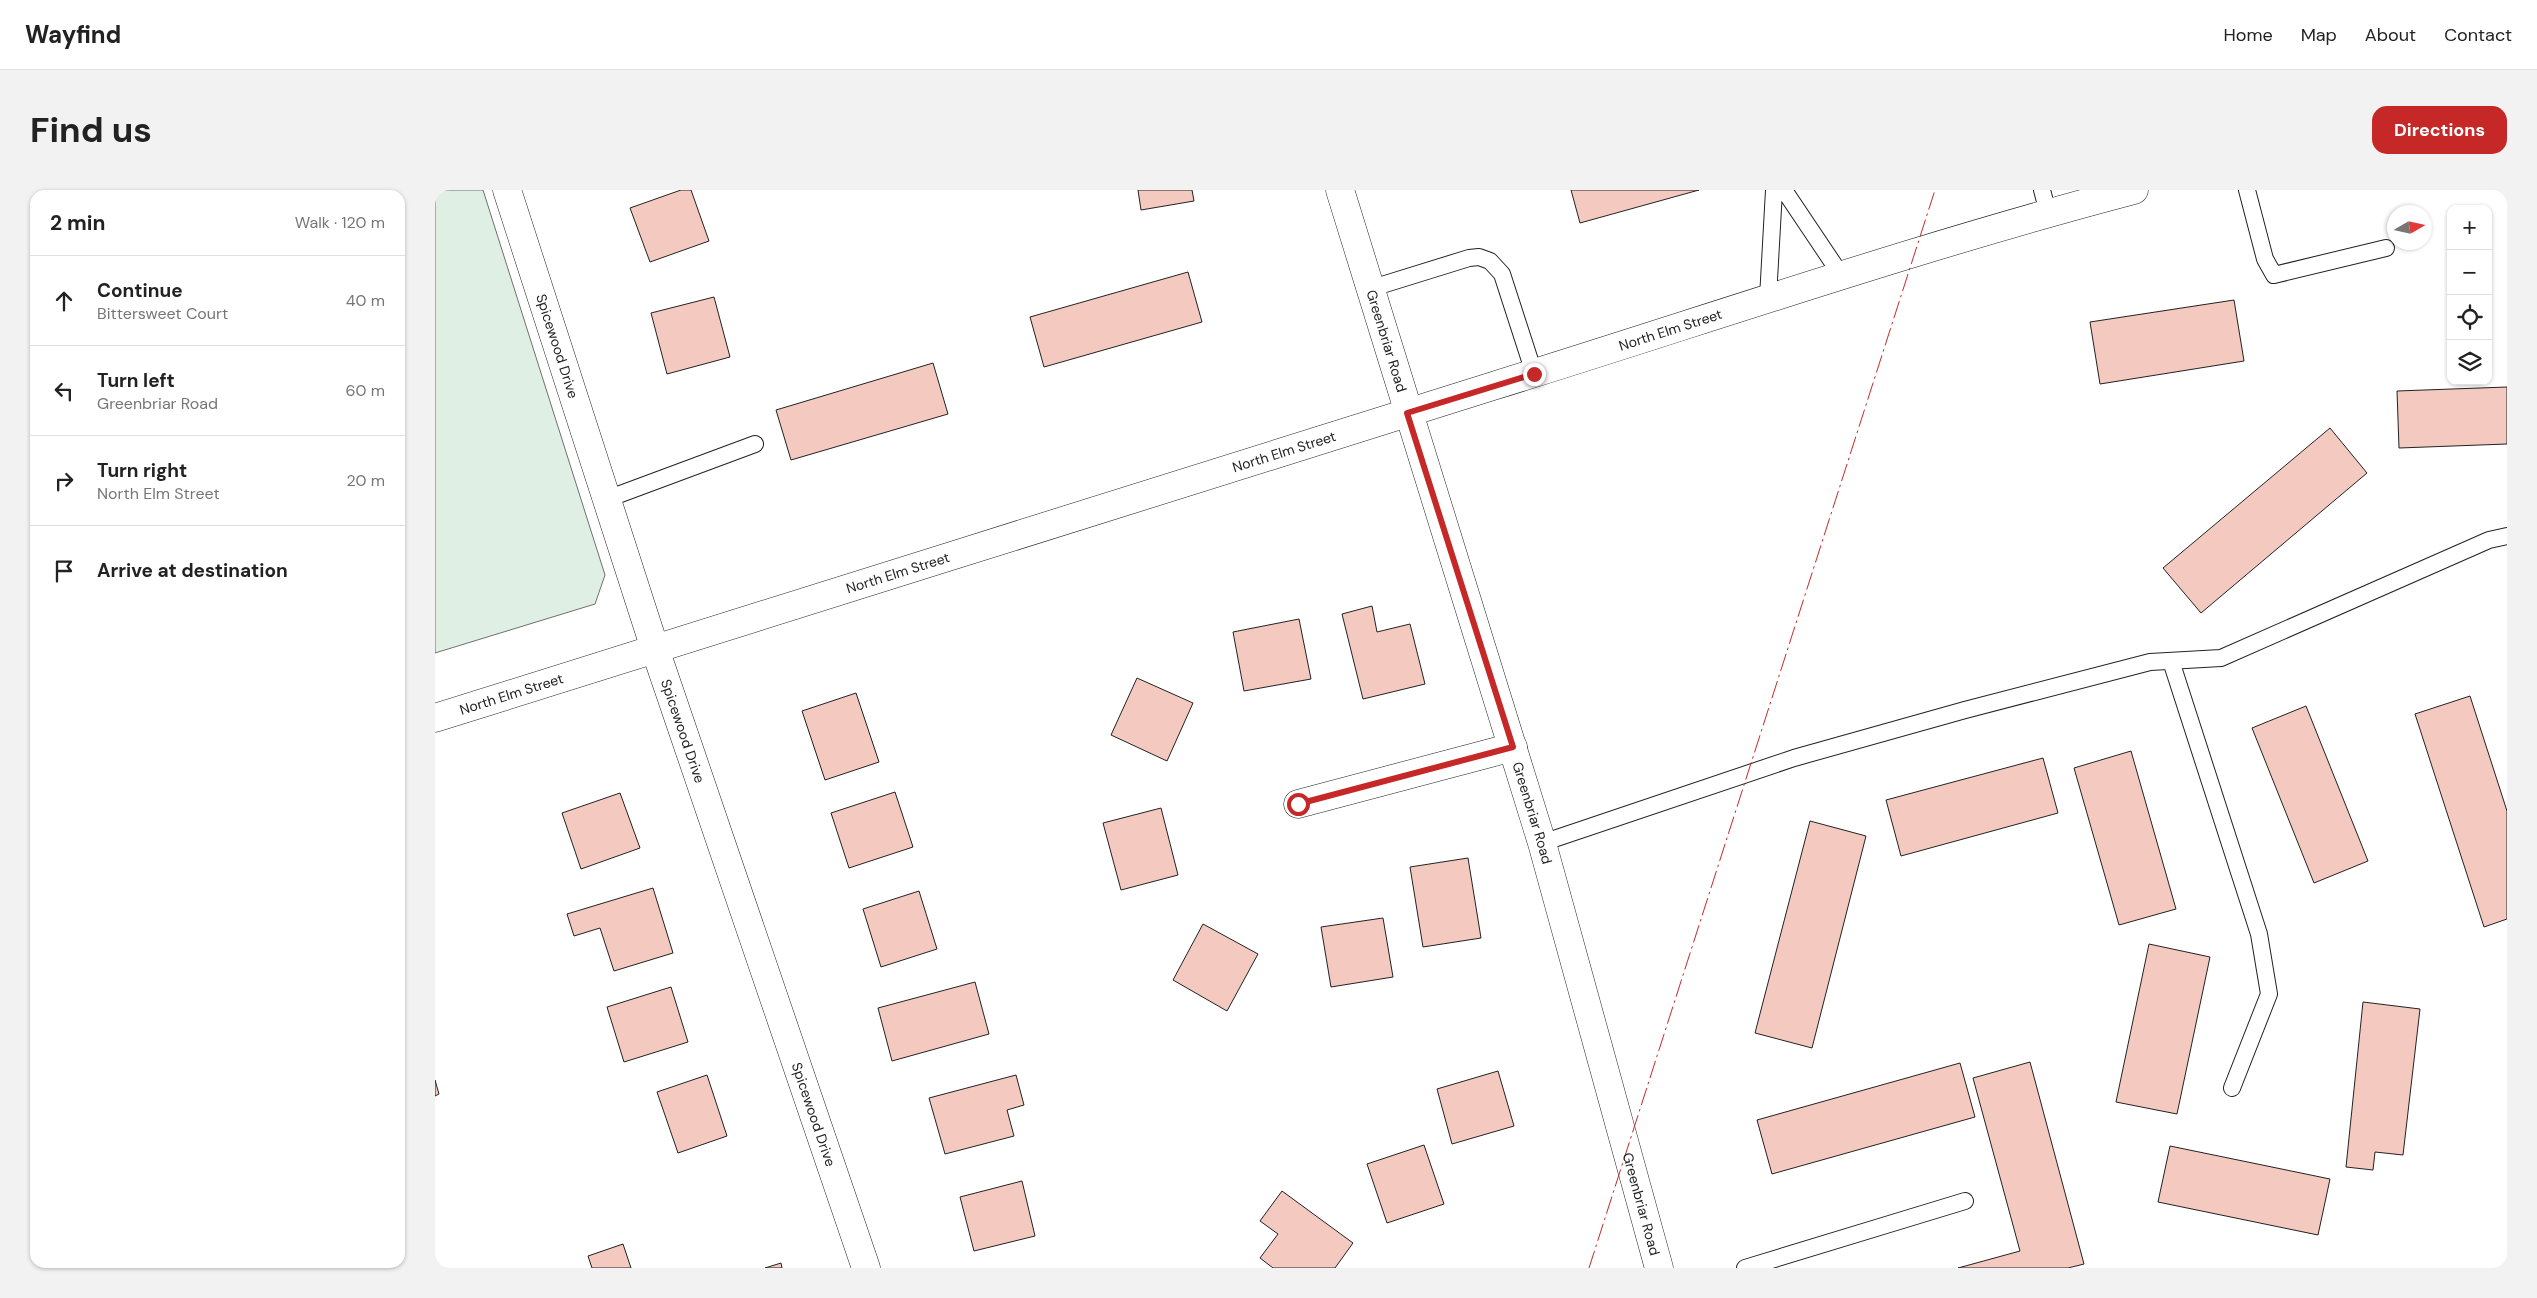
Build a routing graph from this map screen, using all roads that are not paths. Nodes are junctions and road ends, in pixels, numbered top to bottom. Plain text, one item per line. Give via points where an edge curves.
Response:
1 (507, 190) edge
2 (1339, 190) edge
3 (1774, 190) edge
4 (1784, 190) edge
5 (2134, 190) edge
6 (2247, 190) edge
7 (2045, 201) edge
8 (2386, 248) dead end
9 (1841, 275) junction
10 (1369, 289) junction
11 (1768, 298) junction
12 (1534, 374) junction
13 (1407, 413) junction
14 (755, 444) dead end
15 (607, 499) junction
16 (2507, 536) edge
17 (655, 649) junction
18 (2171, 660) junction
19 (435, 718) edge
20 (1513, 747) junction
21 (1298, 804) dead end
22 (1542, 843) junction
23 (2232, 1088) dead end
24 (1965, 1201) dead end
25 (866, 1268) edge
26 (1659, 1268) edge
27 (1745, 1268) edge

1 - 15 street, Spicewood Drive
2 - 10 street, Greenbriar Road
3 - 11 lane
4 - 9 lane
5 - 7 street, North Elm Street
6 - 8 lane via 2265,259 2274,275
7 - 9 street, North Elm Street
9 - 11 street, North Elm Street
10 - 12 lane via 1469,258 1490,261 1501,274
10 - 13 street, Greenbriar Road
11 - 12 street, North Elm Street
12 - 13 street, North Elm Street
13 - 17 street, North Elm Street
13 - 20 street, Greenbriar Road
14 - 15 lane
15 - 17 street, Spicewood Drive
16 - 18 lane via 2489,540 2221,658
17 - 19 street, North Elm Street
17 - 25 street, Spicewood Drive
18 - 22 lane via 2150,662 1794,758
18 - 23 lane via 2259,934 2269,994
20 - 21 street
20 - 22 street, Greenbriar Road
22 - 26 street, Greenbriar Road
24 - 27 lane

